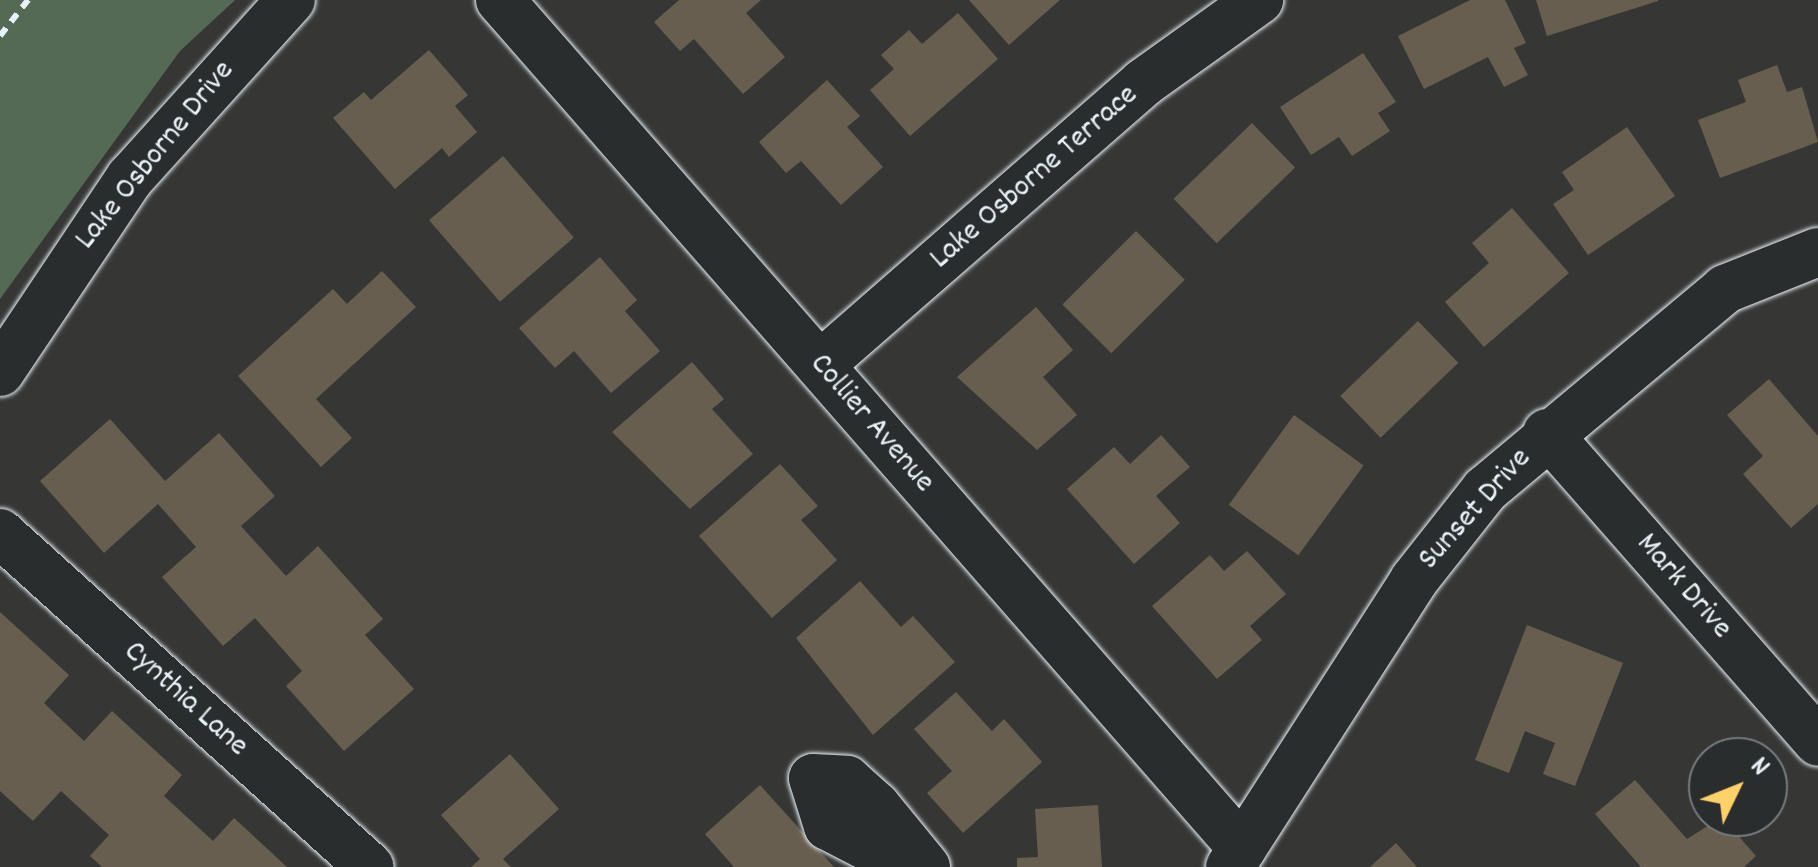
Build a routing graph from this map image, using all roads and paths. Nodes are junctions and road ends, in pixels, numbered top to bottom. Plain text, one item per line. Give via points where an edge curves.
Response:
1 (28, 0) edge
2 (291, 0) edge
3 (500, 0) edge
4 (1259, 0) edge
5 (0, 36) edge
6 (1818, 252) edge
7 (820, 366) junction
8 (0, 372) edge
9 (1547, 432) junction
10 (0, 534) edge
11 (1818, 742) edge
12 (1236, 858) edge
13 (369, 867) edge

1 - 5 path
2 - 8 street, Lake Osborne Drive via 130,178
3 - 7 street, Collier Avenue
4 - 7 street, Lake Osborne Terrace via 1143,83
6 - 9 street, Sunset Drive via 1725,289
7 - 12 street, Collier Avenue
9 - 11 street, Mark Drive
9 - 12 street, Sunset Drive via 1448,533
10 - 13 street, Cynthia Lane

